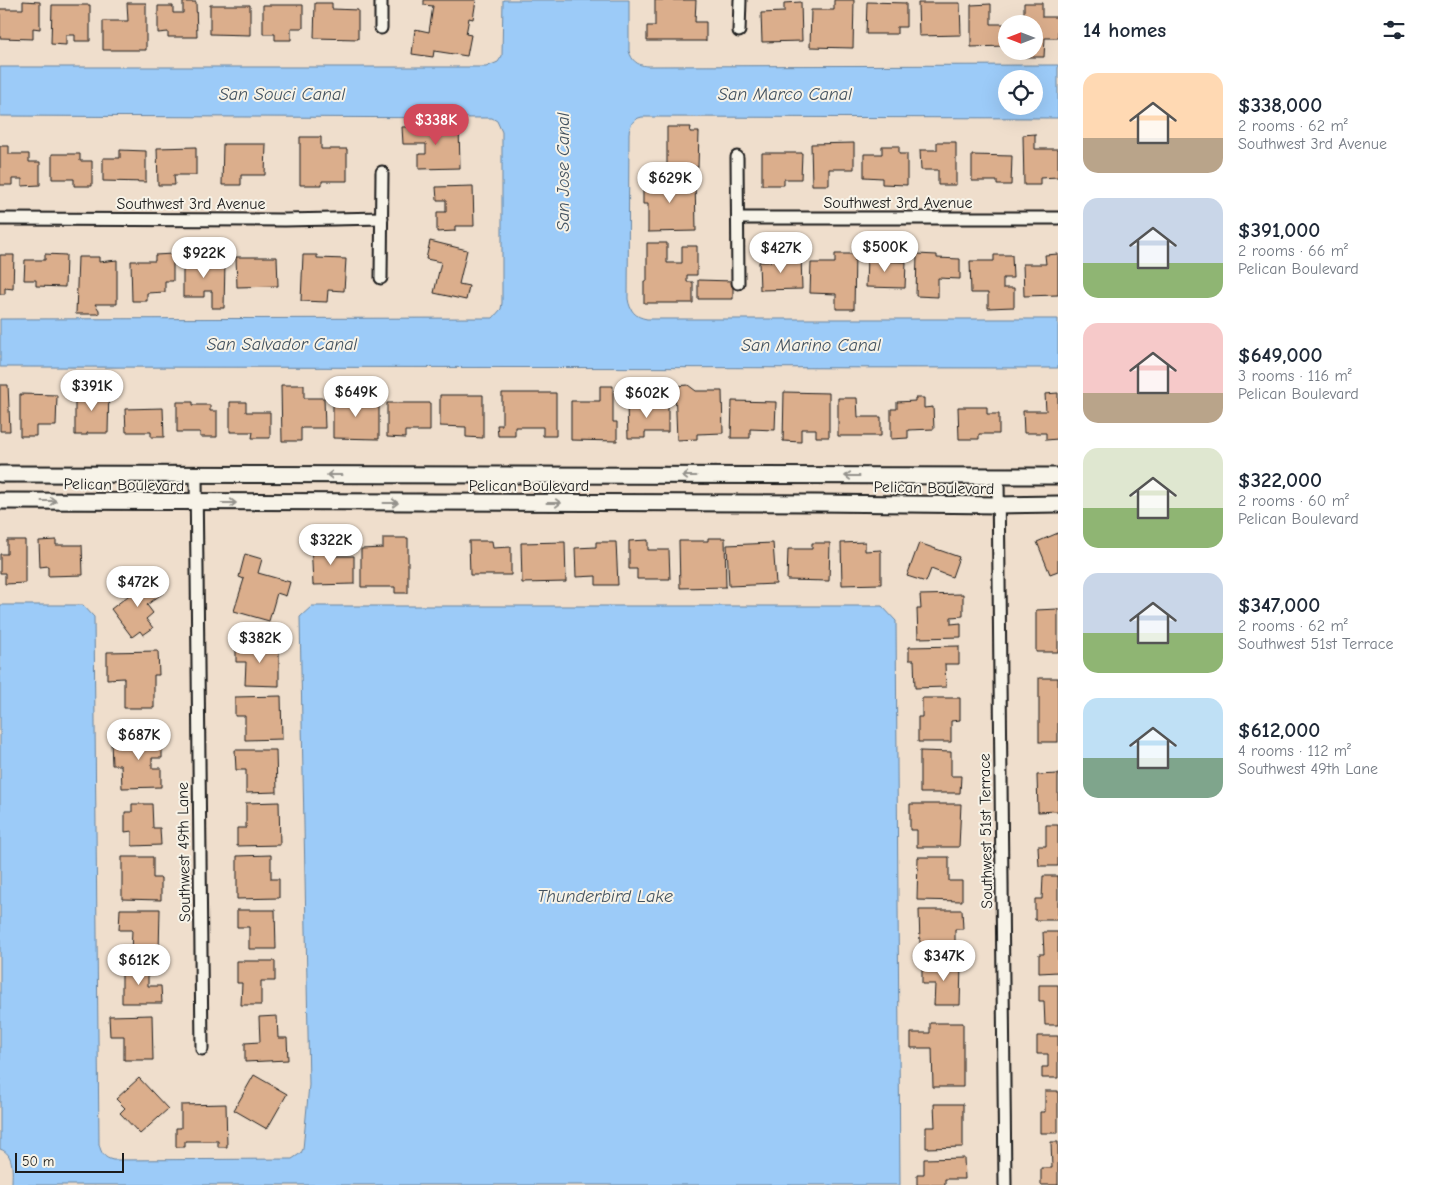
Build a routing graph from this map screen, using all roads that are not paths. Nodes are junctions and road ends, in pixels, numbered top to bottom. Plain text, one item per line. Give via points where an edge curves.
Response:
1 (381, 0) edge
2 (740, 0) edge
3 (381, 28) dead end
4 (740, 31) dead end
5 (737, 156) dead end
6 (382, 172) dead end
7 (382, 218) junction
8 (738, 218) junction
9 (1058, 218) edge
10 (0, 219) edge
11 (382, 278) dead end
12 (738, 282) dead end
13 (0, 474) edge
14 (196, 474) junction
15 (579, 475) junction
16 (998, 476) junction
17 (1058, 476) edge
18 (0, 501) edge
19 (197, 502) junction
20 (580, 503) junction
21 (1058, 504) edge
22 (998, 505) junction
23 (202, 1049) dead end
24 (1005, 1185) edge

1 - 3 street
2 - 4 street
5 - 8 street
6 - 7 street
7 - 10 street, Southwest 3rd Avenue
7 - 11 street
8 - 9 street, Southwest 3rd Avenue
8 - 12 street
13 - 14 street, Pelican Boulevard
15 -> 14 street, Pelican Boulevard
14 - 19 street, Southwest 49th Lane
16 -> 15 street, Pelican Boulevard
15 - 20 street
16 - 17 street, Pelican Boulevard
16 - 22 street, Southwest 51st Terrace
18 -> 19 street, Pelican Boulevard
19 -> 20 street, Pelican Boulevard
19 - 23 street, Southwest 49th Lane
20 - 22 street, Pelican Boulevard
21 - 22 street, Pelican Boulevard
22 - 24 street, Southwest 51st Terrace

